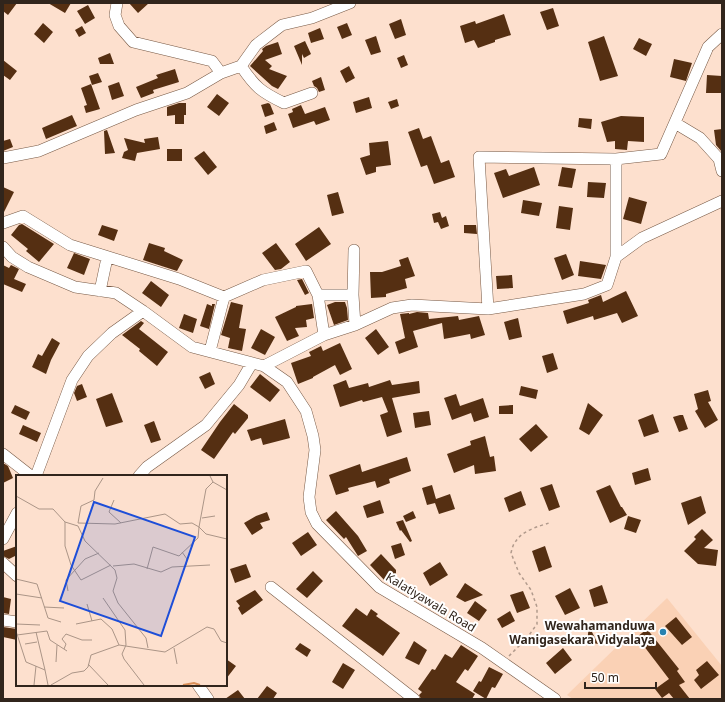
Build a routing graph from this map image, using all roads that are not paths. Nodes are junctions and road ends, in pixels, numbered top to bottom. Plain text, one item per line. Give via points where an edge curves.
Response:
1 (117, 3) edge
2 (350, 3) edge
3 (722, 34) edge
4 (241, 66) junction
5 (221, 73) junction
6 (312, 93) dead end
7 (675, 123) junction
8 (3, 158) edge
9 (616, 158) junction
10 (722, 171) edge
11 (722, 201) edge
12 (3, 223) edge
13 (3, 247) edge
14 (354, 250) dead end
15 (616, 257) junction
16 (107, 258) junction
17 (100, 291) junction
18 (318, 295) junction
19 (352, 295) junction
20 (224, 298) junction
21 (488, 309) junction
22 (143, 311) junction
23 (355, 325) junction
24 (324, 335) junction
25 (210, 351) junction
26 (252, 362) junction
27 (264, 366) junction
28 (3, 454) edge
29 (30, 475) edge
30 (36, 475) edge
31 (140, 475) edge
32 (16, 515) edge
33 (3, 539) edge
34 (3, 563) edge
35 (16, 575) edge
36 (271, 587) dead end
37 (3, 620) edge
38 (16, 622) edge
39 (199, 686) edge
40 (208, 699) edge
41 (414, 699) edge
42 (554, 699) edge

1 - 5 street via 115,14 119,26 134,42 212,61
2 - 4 street via 312,18 282,25 256,45
3 - 7 street via 708,47
4 - 5 street
4 - 6 street via 252,82 267,95 284,103
5 - 8 street via 187,93 136,110 39,151
7 - 9 street via 661,154
7 - 10 street via 700,138 719,159
9 - 15 street
9 - 21 street via 479,157
11 - 15 street via 642,238
12 - 16 street via 23,216 70,245
13 - 17 street, Kalatiyawala Road via 12,257 28,267 76,287
14 - 19 street
15 - 21 street via 608,284 584,294
16 - 17 street
16 - 20 street via 179,279
17 - 22 street, Kalatiyawala Road via 116,293
18 - 19 street
18 - 20 street via 306,271 263,280
18 - 24 street
19 - 23 street
20 - 25 street
21 - 23 street via 412,305 392,308
22 - 25 street, Kalatiyawala Road via 192,347
22 - 30 street via 112,333 88,356 72,380
23 - 24 street
24 - 27 street
25 - 26 street, Kalatiyawala Road
26 - 27 street, Kalatiyawala Road
26 - 31 street via 239,385 206,425 147,467
27 - 42 street, Kalatiyawala Road via 287,382 306,411 314,436 315,450 308,497 317,524 379,587 482,648
28 - 29 street
32 - 33 street
34 - 35 street
36 - 41 street
37 - 38 street
39 - 40 street

